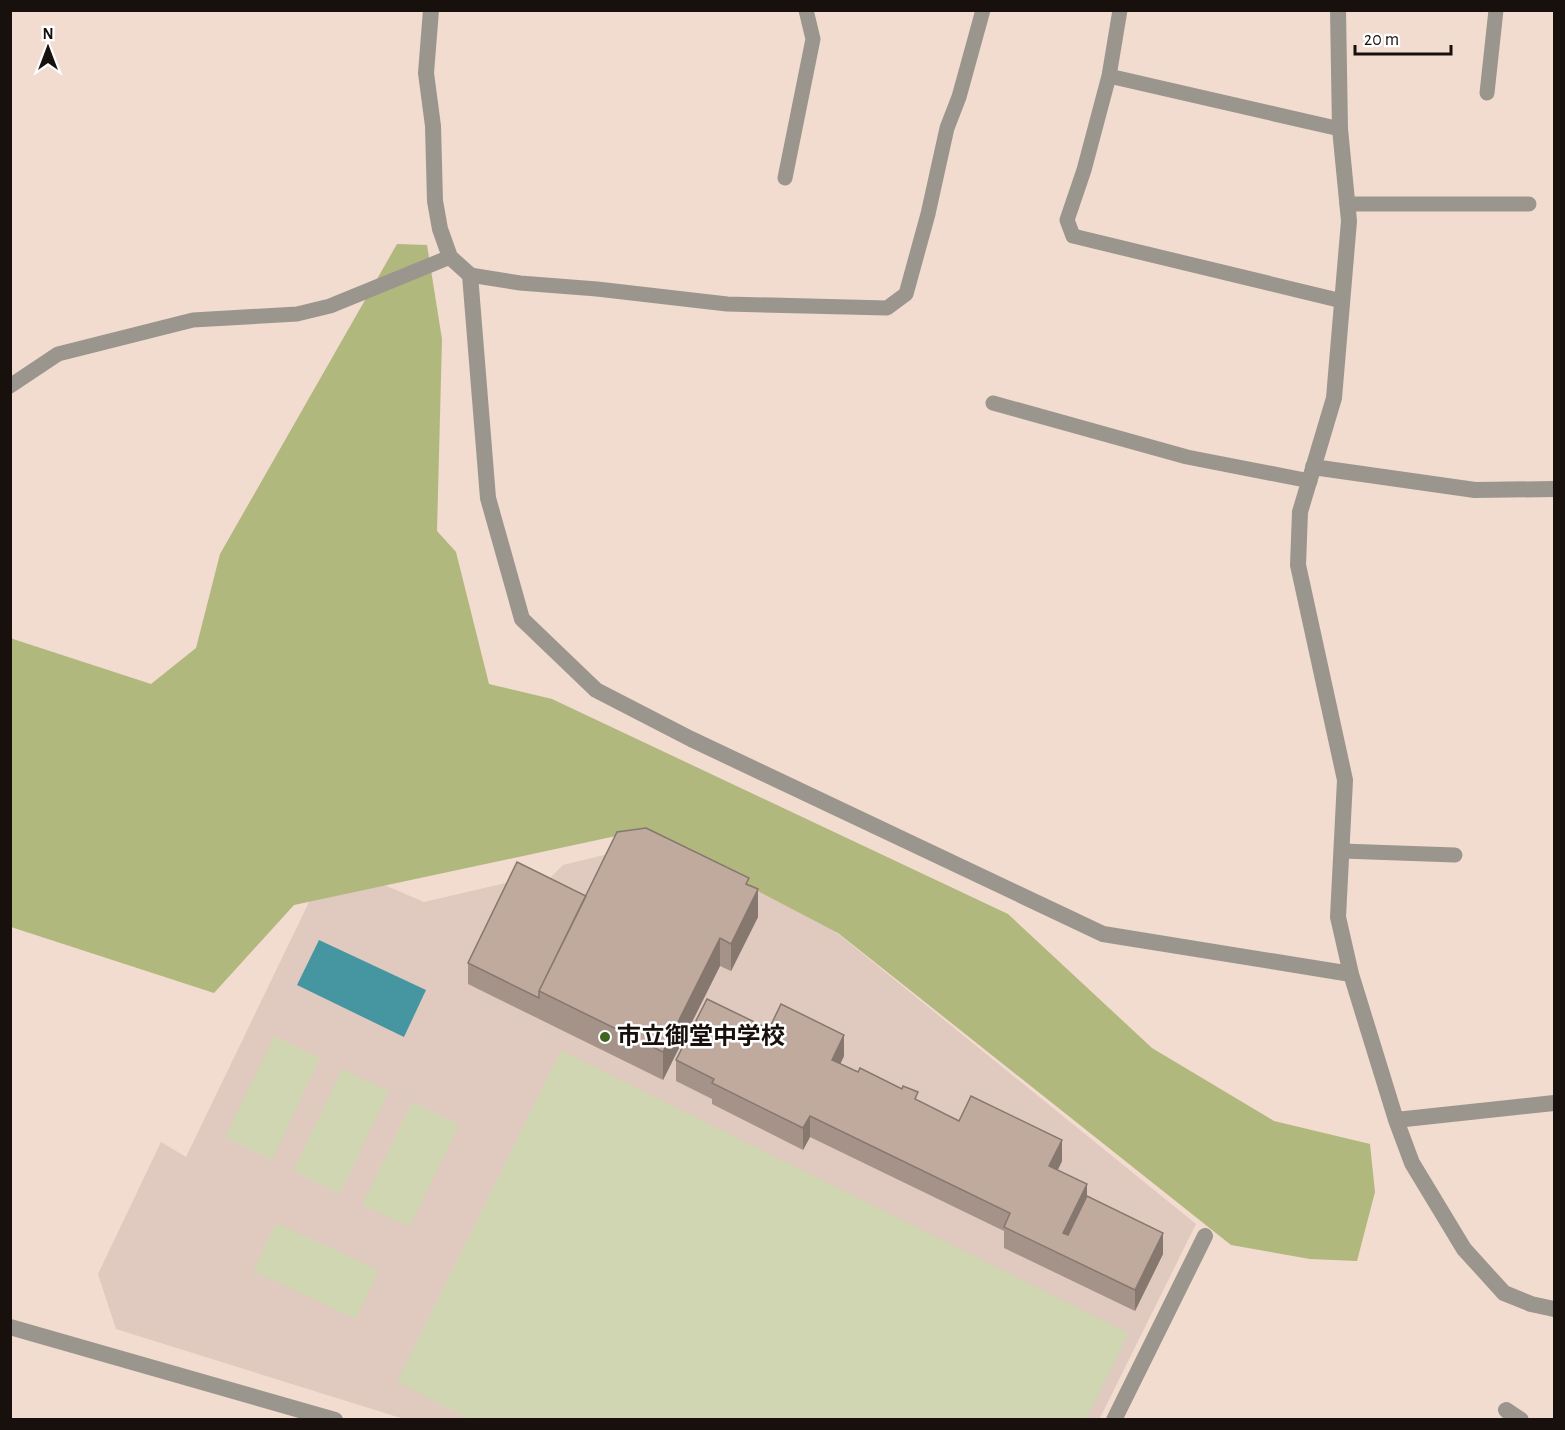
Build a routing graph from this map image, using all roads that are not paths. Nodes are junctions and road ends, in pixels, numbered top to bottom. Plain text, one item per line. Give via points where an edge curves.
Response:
1 (431, 10) edge
2 (806, 10) edge
3 (982, 10) edge
4 (1120, 10) edge
5 (1338, 10) edge
6 (1496, 10) edge
7 (1109, 76) junction
8 (1487, 93) dead end
9 (1340, 129) junction
10 (785, 178) dead end
11 (1347, 204) junction
12 (1529, 204) dead end
13 (450, 257) junction
14 (470, 275) junction
15 (1342, 301) junction
16 (10, 386) edge
17 (993, 403) dead end
18 (1311, 474) junction
19 (1554, 489) edge
20 (1341, 850) junction
21 (1455, 855) dead end
22 (1351, 974) junction
23 (1554, 1103) edge
24 (1396, 1120) junction
25 (1205, 1236) dead end
26 (1554, 1309) edge
27 (10, 1327) edge
28 (1506, 1410) dead end
29 (335, 1419) edge
30 (1114, 1419) edge
31 (1521, 1419) edge

1 - 13 street via 426,73 433,126 435,201
2 - 10 lane via 813,39
3 - 14 lane via 960,97 947,128 906,294 887,308 727,304
4 - 7 lane
5 - 9 street
6 - 8 lane
7 - 9 lane
7 - 15 lane via 1067,220 1073,236
9 - 11 street
11 - 12 lane
11 - 15 street
13 - 14 street
13 - 16 lane via 330,306 297,314 193,320 58,354
14 - 22 street via 488,498 522,619 596,690 1103,934
15 - 18 street via 1334,398
17 - 18 lane via 1187,457
18 - 19 street via 1476,490
18 - 20 street via 1300,512 1298,565 1345,780
20 - 21 lane
20 - 22 street via 1338,917
22 - 24 street
23 - 24 street
24 - 26 street via 1412,1163 1464,1249 1504,1293
25 - 30 street
27 - 29 street
28 - 31 street

